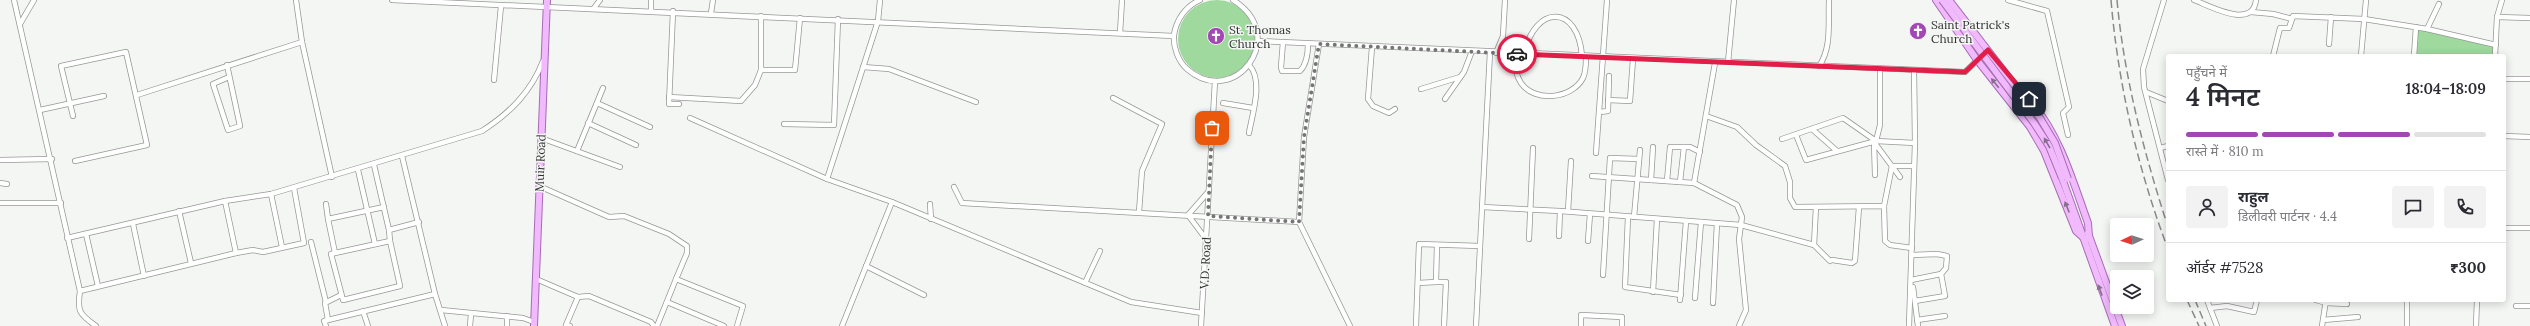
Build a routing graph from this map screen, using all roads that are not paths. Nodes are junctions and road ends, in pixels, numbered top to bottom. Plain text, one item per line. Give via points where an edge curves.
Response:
1 (14, 0) edge
2 (34, 0) edge
3 (296, 0) edge
4 (392, 0) edge
5 (547, 0) edge
6 (600, 0) edge
7 (651, 0) edge
8 (713, 0) edge
9 (880, 0) edge
10 (1122, 0) edge
11 (1200, 0) edge
12 (1233, 0) edge
13 (1505, 0) edge
14 (1608, 0) edge
15 (1734, 0) edge
16 (1828, 0) edge
17 (1936, 0) edge
18 (1942, 0) edge
19 (1949, 0) edge
20 (1953, 0) edge
21 (2008, 0) edge
22 (2164, 0) edge
23 (2194, 0) edge
24 (2256, 0) edge
25 (2366, 0) edge
26 (2502, 0) edge
27 (2439, 4) dead end
28 (501, 6) junction
29 (547, 8) junction
30 (594, 8) junction
31 (651, 10) junction
32 (673, 12) junction
33 (2250, 12) junction
34 (711, 13) junction
35 (762, 16) junction
36 (2331, 17) junction
37 (2498, 17) junction
38 (800, 18) junction
39 (2530, 18) edge
40 (838, 19) junction
41 (2292, 19) junction
42 (2364, 19) junction
43 (878, 21) junction
44 (20, 24) junction
45 (2416, 27) junction
46 (2427, 29) junction
47 (1120, 33) junction
48 (1174, 36) junction
49 (1258, 41) junction
50 (302, 42) junction
51 (1283, 42) junction
52 (1308, 44) junction
53 (1319, 44) junction
54 (2329, 44) dead end
55 (2496, 45) junction
56 (1372, 47) junction
57 (1988, 50) junction
58 (1472, 52) junction
59 (1490, 52) junction
60 (1496, 53) junction
61 (1514, 54) junction
62 (1524, 54) junction
63 (2274, 54) edge
64 (2361, 54) edge
65 (2414, 54) edge
66 (2495, 54) edge
67 (1584, 56) junction
68 (545, 57) junction
69 (1605, 57) junction
70 (1633, 59) junction
71 (1977, 60) junction
72 (1728, 62) junction
73 (1715, 63) junction
74 (227, 65) junction
75 (1249, 65) junction
76 (1819, 66) junction
77 (863, 67) junction
78 (1880, 69) junction
79 (761, 70) junction
80 (1914, 70) junction
81 (1609, 76) dead end
82 (229, 77) junction
83 (1460, 77) junction
84 (2506, 79) edge
85 (2530, 79) edge
86 (494, 80) dead end
87 (1215, 81) junction
88 (603, 88) dead end
89 (1421, 89) dead end
90 (2146, 92) junction
91 (137, 95) junction
92 (104, 96) dead end
93 (669, 97) junction
94 (1113, 98) dead end
95 (1445, 99) dead end
96 (1608, 100) junction
97 (2166, 100) edge
98 (976, 102) dead end
99 (597, 103) junction
100 (1223, 103) dead end
101 (70, 104) junction
102 (679, 104) dead end
103 (1253, 108) junction
104 (1395, 109) dead end
105 (40, 110) junction
106 (1600, 112) junction
107 (73, 116) dead end
108 (1706, 116) junction
109 (690, 118) dead end
110 (588, 123) junction
111 (784, 124) dead end
112 (650, 127) dead end
113 (1812, 129) junction
114 (1249, 133) dead end
115 (2068, 134) dead end
116 (1796, 135) junction
117 (2506, 136) edge
118 (2530, 137) edge
119 (542, 138) junction
120 (1782, 139) dead end
121 (1875, 141) junction
122 (1915, 143) junction
123 (636, 145) dead end
124 (2166, 146) edge
125 (1653, 147) dead end
126 (1684, 147) junction
127 (1533, 148) dead end
128 (2160, 148) junction
129 (1640, 150) dead end
130 (577, 151) junction
131 (1837, 151) junction
132 (1700, 152) junction
133 (1596, 153) dead end
134 (402, 156) junction
135 (52, 159) junction
136 (1639, 159) junction
137 (0, 160) edge
138 (75, 161) dead end
139 (1571, 161) dead end
140 (374, 165) junction
141 (1892, 166) junction
142 (1914, 166) junction
143 (620, 167) dead end
144 (358, 170) junction
145 (2166, 172) edge
146 (1875, 175) dead end
147 (1592, 176) dead end
148 (1900, 176) dead end
149 (332, 177) junction
150 (1609, 177) junction
151 (827, 179) junction
152 (1637, 179) junction
153 (2065, 179) junction
154 (1652, 180) junction
155 (1667, 181) junction
156 (1680, 182) junction
157 (0, 183) edge
158 (1694, 183) junction
159 (7, 184) dead end
160 (540, 186) junction
161 (954, 187) dead end
162 (294, 188) junction
163 (1209, 191) junction
164 (271, 194) junction
165 (225, 201) junction
166 (892, 202) junction
167 (0, 203) edge
168 (61, 203) junction
169 (326, 204) dead end
170 (930, 204) dead end
171 (1884, 206) junction
172 (384, 207) junction
173 (1482, 207) junction
174 (1816, 207) junction
175 (1859, 207) junction
176 (1529, 209) junction
177 (179, 211) junction
178 (368, 211) junction
179 (1560, 211) junction
180 (1568, 211) junction
181 (1139, 212) junction
182 (1590, 214) junction
183 (1188, 215) junction
184 (1208, 216) junction
185 (1606, 216) junction
186 (1628, 217) junction
187 (1634, 217) junction
188 (328, 219) junction
189 (931, 219) junction
190 (1656, 219) junction
191 (1686, 221) junction
192 (419, 222) junction
193 (1299, 222) junction
194 (1701, 222) junction
195 (1717, 223) junction
196 (133, 224) junction
197 (1741, 224) junction
198 (2506, 228) edge
199 (2530, 228) edge
200 (389, 230) junction
201 (86, 234) junction
202 (1559, 236) dead end
203 (67, 238) junction
204 (1529, 238) dead end
205 (2088, 238) junction
206 (1206, 240) junction
207 (390, 241) junction
208 (1588, 241) dead end
209 (311, 242) dead end
210 (375, 244) junction
211 (1437, 245) junction
212 (1814, 245) junction
213 (1480, 246) junction
214 (282, 247) junction
215 (1912, 248) junction
216 (1100, 251) dead end
217 (236, 253) junction
218 (335, 253) junction
219 (1912, 255) junction
220 (191, 263) junction
221 (866, 266) junction
222 (1941, 274) junction
223 (1603, 275) dead end
224 (144, 276) junction
225 (1911, 278) junction
226 (676, 279) junction
227 (536, 280) junction
228 (1436, 282) junction
229 (1085, 283) junction
230 (1418, 283) junction
231 (98, 286) junction
232 (80, 291) junction
233 (1653, 292) junction
234 (435, 294) junction
235 (341, 295) junction
236 (924, 295) dead end
237 (578, 297) junction
238 (1695, 298) dead end
239 (1915, 301) junction
240 (326, 302) junction
241 (667, 302) junction
242 (2208, 302) edge
243 (2256, 302) edge
244 (2326, 302) edge
245 (2407, 302) edge
246 (2477, 302) edge
247 (1713, 303) dead end
248 (2347, 304) dead end
249 (2516, 306) dead end
250 (2530, 306) edge
251 (2210, 308) junction
252 (441, 310) junction
253 (363, 311) junction
254 (1202, 313) junction
255 (470, 314) junction
256 (507, 316) junction
257 (1945, 316) dead end
258 (2358, 317) dead end
259 (328, 320) junction
260 (1917, 320) junction
261 (2323, 320) junction
262 (534, 324) edge
263 (96, 326) edge
264 (326, 326) edge
265 (368, 326) edge
266 (445, 326) edge
267 (470, 326) edge
268 (506, 326) edge
269 (570, 326) edge
270 (655, 326) edge
271 (724, 326) edge
272 (737, 326) edge
273 (842, 326) edge
274 (1201, 326) edge
275 (1350, 326) edge
276 (1416, 326) edge
277 (1444, 326) edge
278 (1476, 326) edge
279 (1580, 326) edge
280 (1622, 326) edge
281 (1739, 326) edge
282 (1910, 326) edge
283 (1918, 326) edge
284 (2115, 326) edge
285 (2122, 326) edge
286 (2217, 326) edge
287 (2322, 326) edge
288 (2406, 326) edge
289 (2476, 326) edge

1 - 44 street
2 - 44 street
3 - 50 street
4 - 28 street
5 - 29 main road, Muir Road
6 - 30 street
7 - 31 street
8 - 34 street
9 - 43 street
10 - 47 street
11 - 48 street via 1184,11 1177,23
12 - 49 street via 1244,6 1252,16 1257,28
13 - 60 street via 1503,36
14 - 69 street
15 - 72 street
16 - 76 street via 1827,46 1825,58
17 - 71 main road
153 -> 18 main road, bridge via 2034,123
19 - 153 main road, bridge via 2040,118 2056,143
20 - 57 main road
21 - 115 street via 2047,11 2069,107 2063,113
22 - 90 street via 2145,58 2143,69
23 - 33 street via 2233,15
24 - 33 street via 2256,7
25 - 42 street
26 - 37 street
27 - 46 street
28 - 29 street
28 - 86 street
29 - 30 street
29 - 68 main road, Muir Road
30 - 31 street
31 - 32 street
32 - 34 street
32 - 93 street
33 - 41 street
34 - 35 street
35 - 38 street
35 - 79 street
36 - 41 street via 2293,16
36 - 42 street
36 - 54 street
37 - 39 street
37 - 55 street
38 - 40 street
38 - 79 street via 795,70
40 - 43 street
40 - 111 street via 834,125
41 - 63 street via 2289,28 2280,28
42 - 45 street
42 - 64 street
43 - 47 street
43 - 77 street
44 - 105 street
45 - 46 street
45 - 65 street
46 - 55 street
47 - 48 street
48 - 87 street via 1179,58 1185,67 1194,74
49 - 51 street
49 - 75 street via 1257,50
50 - 74 street
50 - 149 street
51 - 52 street
51 - 52 street via 1282,71 1300,71 1303,68 1308,54
52 - 53 street
53 - 56 street
53 - 193 street via 1304,137
55 - 66 street
56 - 58 street
56 - 104 street via 1368,99 1382,111 1389,113
57 - 71 street
57 - 205 main road via 2049,124 2088,223
58 - 59 street
58 - 83 street
59 - 60 street
59 - 173 street
60 - 61 street
61 - 62 street
61 - 67 street via 1515,69 1522,84 1531,92 1547,96 1567,93 1580,82 1584,77
62 - 67 street
62 - 67 street via 1535,26 1548,18 1560,18 1574,26
67 - 69 street
68 - 119 main road, Muir Road
68 - 134 street via 536,79 506,115 482,131
69 - 70 street
69 - 106 street
70 - 73 street
70 - 96 street via 1630,101
71 - 80 street via 1965,72
205 -> 71 main road via 2076,231 2044,151 2030,127
72 - 73 street
72 - 76 street
73 - 108 street
74 - 82 street
74 - 91 street
75 - 87 street via 1234,77
75 - 103 street via 1255,77
76 - 78 street
77 - 98 street via 889,69
77 - 151 street
78 - 80 street
78 - 121 street via 1880,125
79 - 93 street via 755,84 741,101
80 - 122 street
81 - 96 street
82 - 82 street via 240,126 228,130 213,84
83 - 89 street
83 - 95 street
84 - 85 street
87 - 163 street, V.D. Road
88 - 99 street
90 - 97 street
90 - 128 street
91 - 101 street via 126,52 62,66
91 - 138 street via 147,145
92 - 101 street
93 - 102 street via 669,104
94 - 181 street via 1162,124 1142,171
96 - 106 street via 1608,111
99 - 110 street
99 - 112 street
100 - 103 street
101 - 105 street
101 - 107 street
103 - 114 street
105 - 135 street
106 - 133 street
108 - 132 street
108 - 174 street via 1737,127 1784,166 1790,182 1790,198 1795,207
109 - 151 street
110 - 123 street
110 - 130 street
113 - 116 street
113 - 121 street via 1843,118
113 - 131 street
116 - 120 street
116 - 131 street via 1806,160
117 - 118 street
119 - 130 street
119 - 160 main road, Muir Road
121 - 122 street
121 - 131 street
121 - 141 street
121 - 146 street
122 - 142 street
124 - 128 street
125 - 154 street
126 - 132 street
126 - 155 street via 1670,147
126 - 156 street
127 - 176 street
128 - 145 street
129 - 136 street
130 - 143 street
132 - 158 street
134 - 140 street
134 - 192 street
135 - 137 street
135 - 168 street
136 - 150 street via 1610,158
136 - 152 street
139 - 180 street
140 - 144 street
140 - 172 street
141 - 142 street
141 - 148 street
141 - 171 street
142 - 215 street
144 - 149 street
144 - 178 street
147 - 150 street
149 - 162 street
150 - 152 street
150 - 185 street
151 - 166 street
152 - 154 street
152 - 187 street
153 - 205 main road
154 - 155 street
155 - 156 street
156 - 158 street
157 - 159 street
158 - 197 street via 1737,205 1742,217
160 - 226 street via 609,217 624,216 669,234 687,246 687,253
160 - 227 main road, Muir Road
161 - 181 street via 962,203
162 - 164 street
162 - 214 street via 304,243
163 - 183 street
163 - 184 street, V.D. Road
164 - 165 street
164 - 214 street
165 - 177 street
165 - 217 street
166 - 189 street
166 - 221 street
167 - 168 street
168 - 203 street
169 - 188 street
170 - 189 street
171 - 175 street
171 - 215 street via 1885,241 1890,245
172 - 178 street
172 - 200 street
173 - 176 street
173 - 213 street
174 - 175 street
174 - 212 street
175 - 212 street via 1855,261 1852,263 1831,260
176 - 179 street
176 - 204 street
177 - 196 street
177 - 220 street
178 - 188 street
178 - 210 street
179 - 180 street
179 - 202 street
180 - 182 street
181 - 183 street
182 - 185 street
182 - 208 street
183 - 184 street
183 - 206 street
184 - 193 street
184 - 206 street, V.D. Road
185 - 186 street
185 - 223 street
186 - 187 street
186 - 233 street via 1625,286
187 - 190 street
188 - 218 street
189 - 229 street
190 - 191 street
190 - 233 street
191 - 194 street
191 - 233 street via 1680,298
192 - 200 street
192 - 234 street
193 - 275 street
194 - 195 street
194 - 238 street
195 - 197 street
195 - 247 street
196 - 201 street
196 - 224 street
197 - 212 street
197 - 281 street via 1739,239 1746,310
198 - 199 street
200 - 207 street
201 - 203 street
201 - 231 street
203 - 232 street
284 -> 205 main road via 2099,285
205 - 285 main road
206 - 254 street, V.D. Road
207 - 210 street
207 - 235 street via 400,286 343,300
209 - 240 street
210 - 218 street
211 - 213 street
211 - 228 street
211 - 230 street via 1419,244
213 - 278 street
214 - 217 street via 263,252 253,250
215 - 219 street
216 - 229 street
217 - 220 street
218 - 235 street via 330,254
219 - 222 street via 1947,256 1946,268
219 - 225 street
220 - 224 street
221 - 236 street
221 - 273 street
222 - 225 street
222 - 239 street via 1945,296
224 - 231 street
225 - 239 street
225 - 282 street
226 - 241 street
226 - 272 street via 743,306
227 - 237 street
227 - 262 main road, Muir Road
228 - 230 street
228 - 277 street via 1446,282
229 - 254 street via 1131,302 1176,311
230 - 276 street
231 - 232 street
232 - 263 street via 78,307 83,316
234 - 252 street
234 - 253 street
235 - 240 street
237 - 269 street via 566,325
237 - 270 street via 588,296
239 - 260 street
240 - 259 street
241 - 270 street
241 - 271 street
242 - 251 street
243 - 251 street via 2254,312 2227,306
244 - 248 street
244 - 261 street
245 - 288 street
246 - 289 street
249 - 250 street
251 - 286 street
252 - 255 street
252 - 266 street
253 - 259 street
253 - 265 street
254 - 274 street, V.D. Road
255 - 256 street
255 - 267 street
256 - 262 street via 523,318
256 - 268 street
257 - 260 street
258 - 261 street
259 - 264 street via 324,321
260 - 283 street
261 - 287 street
279 - 280 street via 1581,315 1622,317

